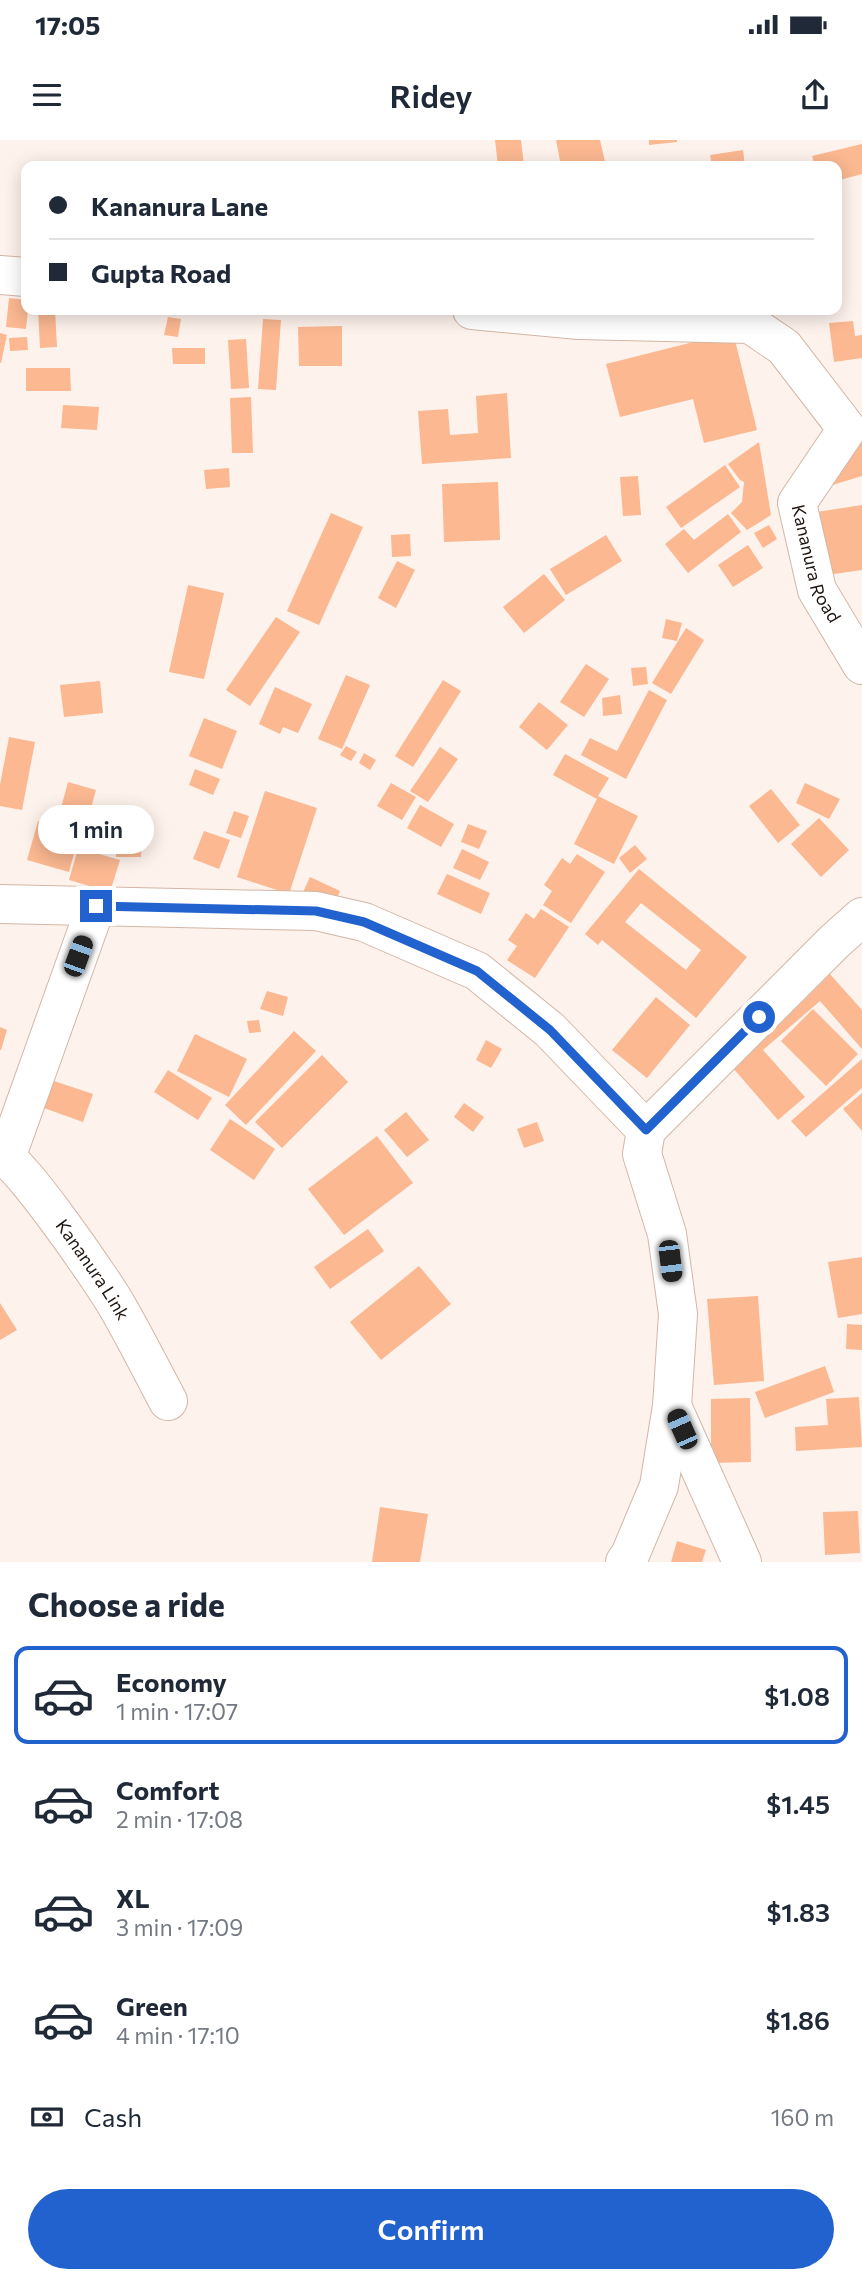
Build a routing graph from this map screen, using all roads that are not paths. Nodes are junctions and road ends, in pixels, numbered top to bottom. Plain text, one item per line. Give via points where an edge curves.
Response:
1 (0, 275) edge
2 (21, 277) edge
3 (526, 315) edge
4 (854, 425) edge
5 (862, 665) edge
6 (0, 904) edge
7 (96, 906) junction
8 (862, 917) edge
9 (646, 1130) junction
10 (3, 1155) edge
11 (168, 1401) dead end
12 (672, 1406) junction
13 (625, 1562) edge
14 (742, 1562) edge

1 - 2 street
3 - 4 street, Kananura Road via 750,324 784,347
4 - 5 street, Kananura Road via 797,503 817,590
6 - 7 street
7 - 9 street via 316,911 364,922 477,971 550,1030
7 - 10 street
8 - 9 street
9 - 12 street via 642,1154 667,1234 678,1314
10 - 11 street, Kananura Link via 33,1185 116,1303
12 - 13 street via 659,1486
12 - 14 street

